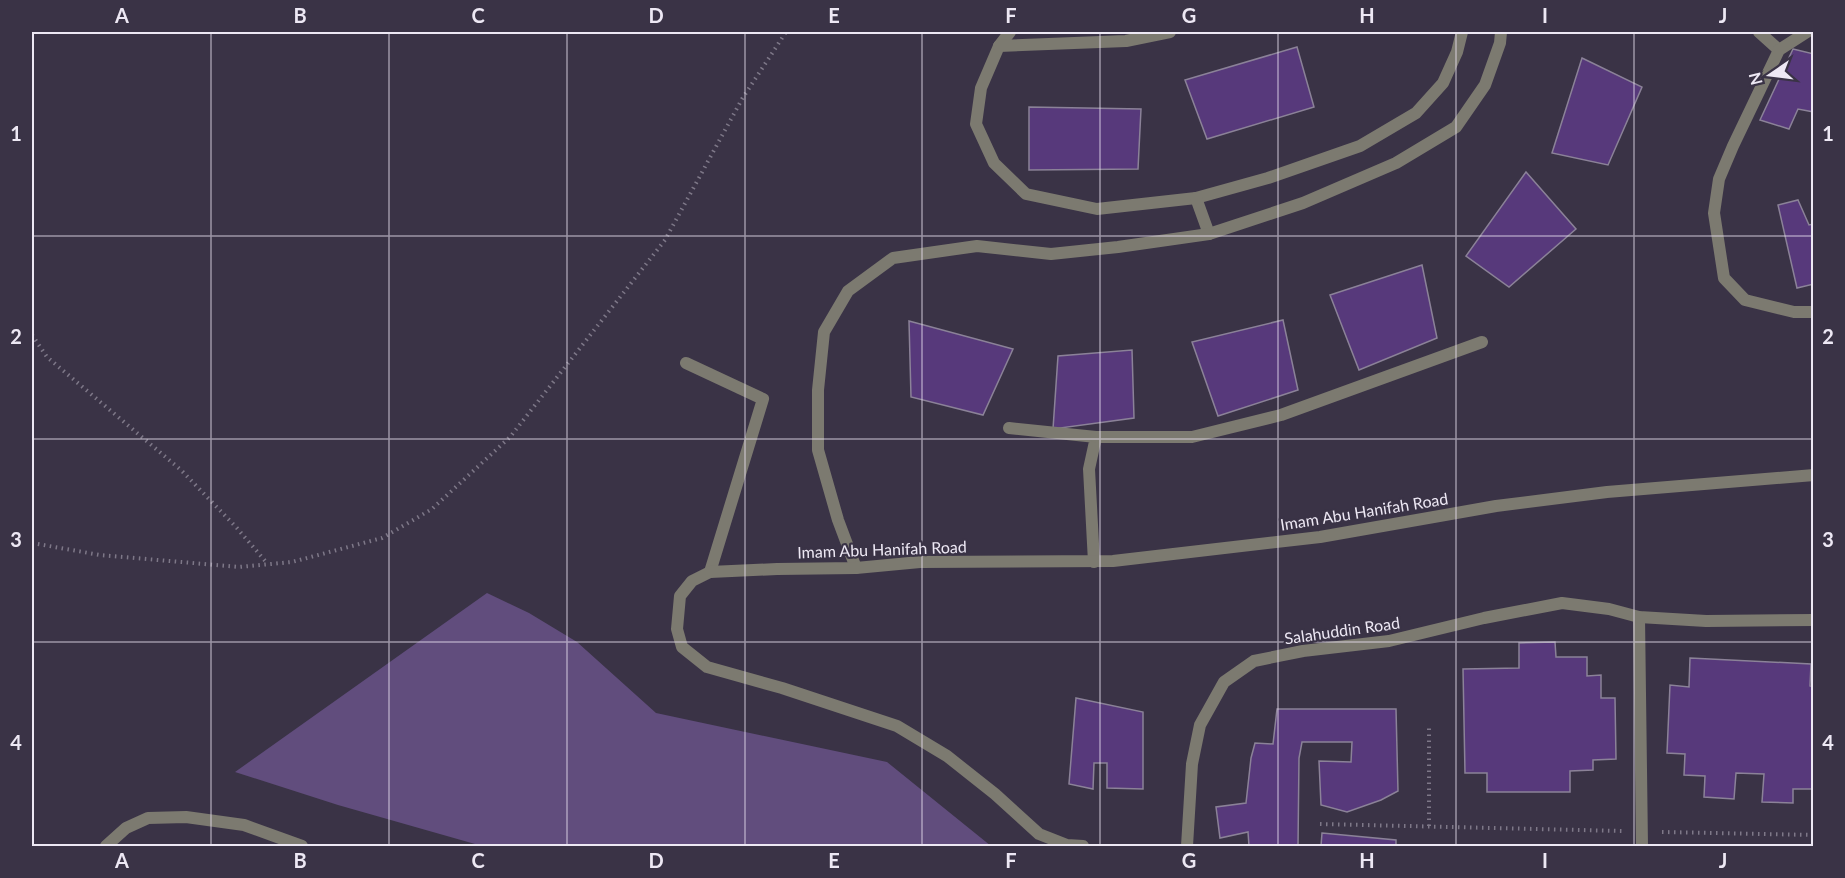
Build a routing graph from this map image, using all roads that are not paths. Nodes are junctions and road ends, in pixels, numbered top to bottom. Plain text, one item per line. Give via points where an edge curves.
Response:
1 (1010, 32) edge
2 (1170, 32) edge
3 (1462, 32) edge
4 (1501, 32) edge
5 (1759, 32) edge
6 (1807, 32) edge
7 (999, 46) junction
8 (1779, 50) junction
9 (1196, 198) junction
10 (1209, 234) junction
11 (1814, 312) edge
12 (1482, 342) dead end
13 (686, 363) dead end
14 (1009, 428) dead end
15 (1096, 437) junction
16 (1814, 476) edge
17 (1094, 562) junction
18 (856, 568) junction
19 (710, 573) junction
20 (1639, 617) junction
21 (1814, 620) edge
22 (105, 846) edge
23 (302, 846) edge
24 (1083, 846) edge
25 (1187, 846) edge
26 (1642, 846) edge

1 - 7 street
2 - 7 street via 1126,41
3 - 9 street via 1443,83 1416,113 1360,146
4 - 10 street via 1485,85 1456,126 1396,163 1303,202
5 - 8 street
6 - 8 street
7 - 9 street via 981,88 976,123 994,163 1026,195 1097,209
8 - 11 street via 1719,179 1714,213 1724,278 1745,300 1794,312
9 - 10 street
10 - 18 street via 1051,254 977,246 893,258 848,291 824,332 818,390 818,450
12 - 15 street via 1281,415 1192,437
13 - 19 street via 763,399
14 - 15 street
15 - 17 street via 1089,469
16 - 17 street, Imam Abu Hanifah Road via 1607,492 1496,506 1320,537
17 - 18 street, Imam Abu Hanifah Road via 920,562
18 - 19 street, Imam Abu Hanifah Road
19 - 24 street via 692,581 680,597 677,629 682,647 707,667 897,726 947,756 1040,834
20 - 21 street, Salahuddin Road
20 - 25 street, Salahuddin Road via 1562,603 1389,641 1254,661 1224,682 1200,725 1192,764
20 - 26 street
22 - 23 street via 126,828 148,818 186,817 244,825

